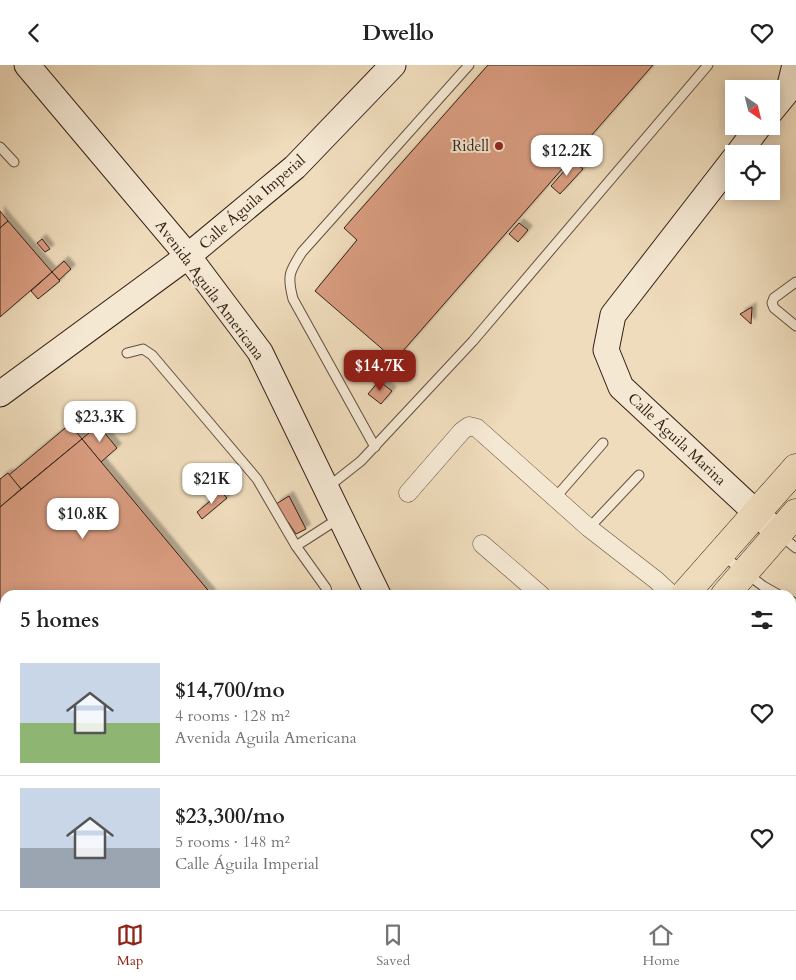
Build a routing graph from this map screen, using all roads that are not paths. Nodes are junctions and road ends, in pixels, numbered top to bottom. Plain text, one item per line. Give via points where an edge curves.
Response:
1 (27, 65) edge
2 (393, 65) edge
3 (469, 65) edge
4 (708, 65) edge
5 (795, 65) edge
6 (780, 100) edge
7 (0, 147) edge
8 (14, 162) dead end
9 (725, 171) edge
10 (188, 256) junction
11 (796, 282) edge
12 (796, 326) edge
13 (128, 353) dead end
14 (0, 394) edge
15 (604, 443) dead end
16 (375, 447) junction
17 (796, 467) edge
18 (639, 475) dead end
19 (326, 488) junction
20 (408, 493) dead end
21 (555, 498) junction
22 (787, 504) edge
23 (756, 514) junction
24 (341, 518) junction
25 (589, 528) junction
26 (787, 541) edge
27 (482, 544) dead end
28 (296, 546) junction
29 (720, 554) junction
30 (745, 571) junction
31 (327, 590) edge
32 (376, 590) edge
33 (530, 590) edge
34 (667, 590) edge
35 (688, 590) edge
36 (729, 590) edge
37 (770, 590) edge

1 - 10 street, Avenida Aguila Americana
2 - 10 street, Calle Águila Imperial via 295,167
3 - 16 lane via 302,252 291,269 289,283 293,299
4 - 16 lane via 473,341
5 - 6 street via 789,89
7 - 8 lane
9 - 23 street, Calle Águila Marina via 613,315 606,350 621,387
10 - 14 street, Calle Águila Imperial
10 - 19 street, Avenida Aguila Americana via 260,351
11 - 12 lane via 772,303
13 - 28 lane via 144,349 152,355 257,479
15 - 21 lane
16 - 19 lane
17 - 22 main road
18 - 25 lane
19 - 24 street, Avenida Aguila Americana
20 - 21 street via 469,426 477,428
21 - 25 street
22 - 23 main road
22 - 26 main road
23 - 26 street, Calle Águila Marina
23 - 29 main road
24 - 28 lane
24 - 32 street, Avenida Aguila Americana
25 - 34 street
26 - 30 main road
27 - 33 street
28 - 31 lane
29 - 30 lane
29 - 35 main road
30 - 36 main road
30 - 37 lane

